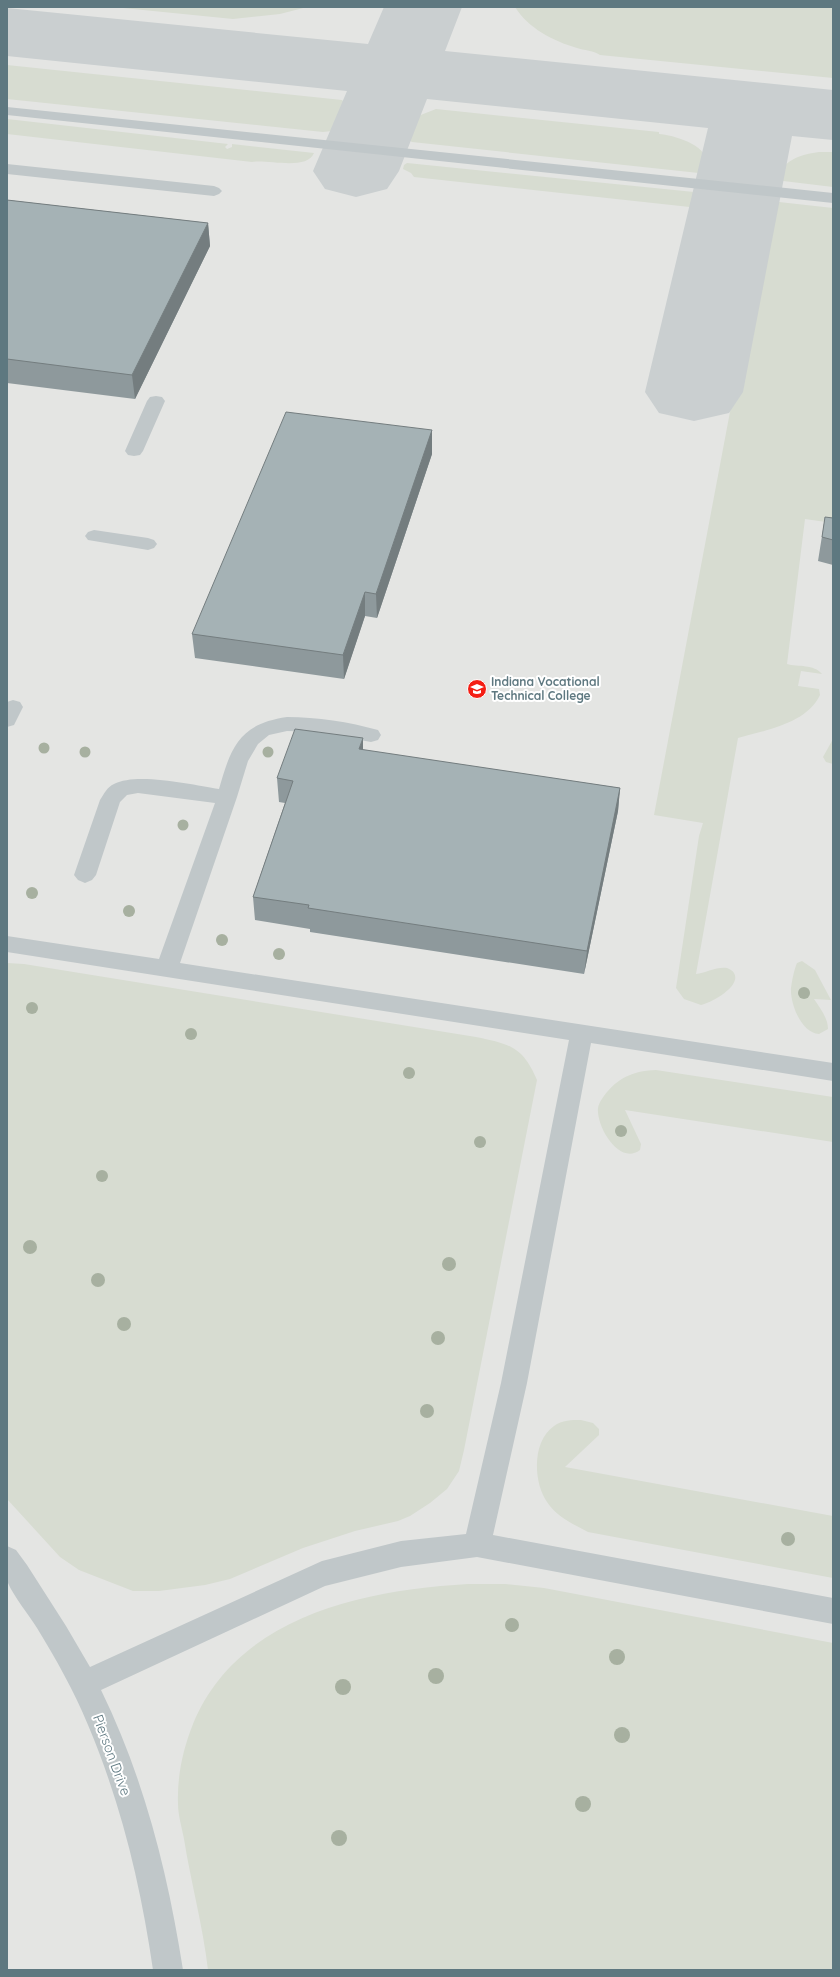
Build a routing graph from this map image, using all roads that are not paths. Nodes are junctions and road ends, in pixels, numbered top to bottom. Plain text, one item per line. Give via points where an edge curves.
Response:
1 (7, 111) edge
2 (7, 169) edge
3 (214, 190) dead end
4 (833, 198) edge
5 (156, 401) dead end
6 (134, 451) dead end
7 (94, 536) dead end
8 (148, 544) dead end
9 (371, 735) dead end
10 (227, 797) junction
11 (85, 875) dead end
12 (7, 944) edge
13 (167, 969) junction
14 (582, 1033) junction
15 (833, 1072) edge
16 (477, 1546) junction
17 (7, 1559) edge
18 (833, 1611) edge
19 (84, 1684) junction
20 (168, 1970) edge

1 - 4 street
2 - 3 street
5 - 6 street
7 - 8 street
9 - 10 street via 297,724 279,725 262,730 250,740 242,752
10 - 11 street via 143,786 131,785 121,788 110,800
10 - 13 street
12 - 13 street
13 - 14 street
14 - 15 street
14 - 16 street via 514,1383
16 - 18 street via 550,1557
16 - 19 street via 401,1554 322,1574
17 - 19 street, Pierson Drive via 49,1620
19 - 20 street, Pierson Drive via 110,1742 133,1811 151,1874

